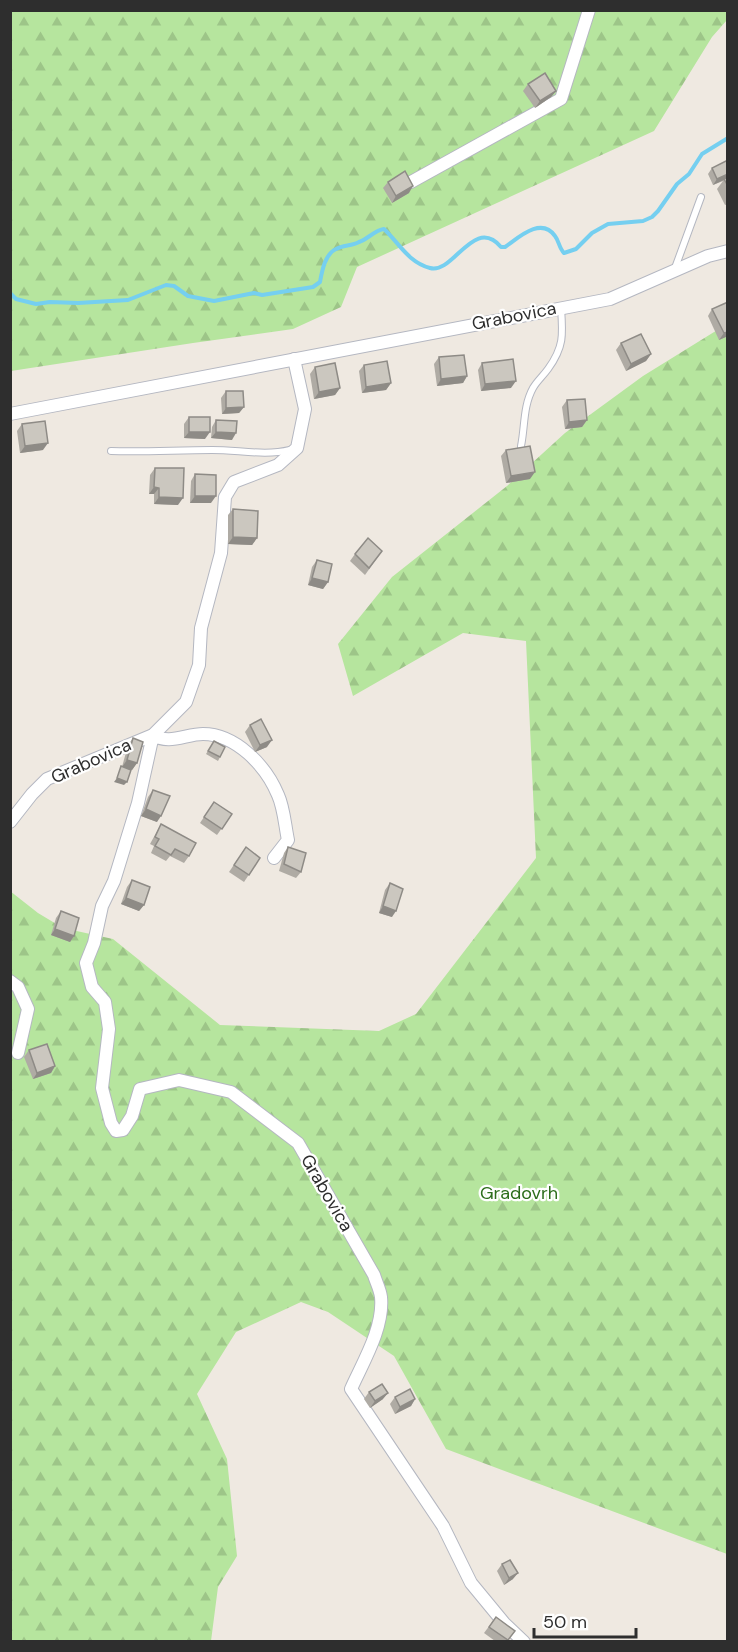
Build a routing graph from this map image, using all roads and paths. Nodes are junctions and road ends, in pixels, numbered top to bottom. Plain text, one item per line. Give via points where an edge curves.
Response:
1 (589, 10) edge
2 (411, 182) edge
3 (701, 197) dead end
4 (728, 251) edge
5 (674, 272) junction
6 (561, 308) junction
7 (294, 359) junction
8 (10, 414) edge
9 (521, 446) edge
10 (297, 448) junction
11 (111, 451) dead end
12 (153, 735) junction
13 (10, 822) edge
14 (274, 858) dead end
15 (10, 981) edge
16 (18, 1053) dead end
17 (524, 1641) edge

1 - 2 street via 561,99
3 - 5 lane
4 - 5 street, Grabovica
5 - 6 street, Grabovica via 610,298
6 - 7 street, Grabovica
6 - 9 lane via 562,345 533,388 525,410
7 - 8 street, Grabovica
7 - 10 street via 305,408
10 - 11 lane via 274,454
10 - 12 street, Grabovica via 278,465 234,482 225,497 221,553 201,628 199,665 186,702
12 - 13 street, Grabovica via 46,779
12 - 14 street, Grabovica via 173,739 201,734 224,736 266,771 279,797 288,840
12 - 17 street, Grabovica via 138,803 86,963 92,987 105,1002 110,1029 102,1088 111,1123 116,1131 123,1130 140,1089 179,1080 231,1092 298,1143 374,1275 381,1295 381,1313 371,1345 351,1389 443,1526 471,1582
15 - 16 street via 18,987 28,1010

